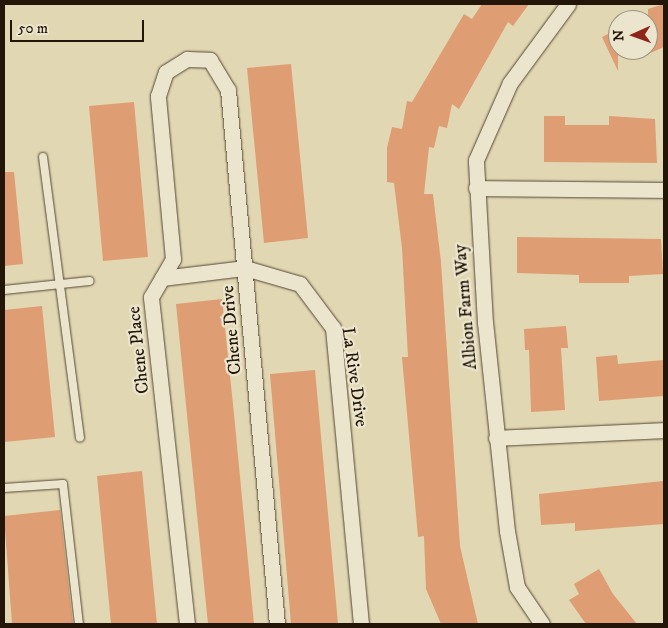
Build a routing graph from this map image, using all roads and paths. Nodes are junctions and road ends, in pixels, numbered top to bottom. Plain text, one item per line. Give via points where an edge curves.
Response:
1 (568, 4) edge
2 (187, 59) joint
3 (43, 157) dead end
4 (476, 188) junction
5 (664, 190) edge
6 (245, 268) junction
7 (162, 278) junction
8 (90, 281) dead end
9 (63, 284) junction
10 (4, 290) edge
11 (664, 430) edge
12 (80, 438) dead end
13 (496, 438) junction
14 (4, 488) edge
15 (79, 624) edge
16 (187, 624) edge
17 (277, 624) edge
18 (361, 624) edge
19 (542, 624) edge

1 - 4 street, Albion Farm Way via 510,83 476,160
2 - 6 street, Chene Drive via 210,60 228,90
2 - 7 street, Chene Place via 166,72 158,96 172,259
3 - 9 lane
4 - 5 street
4 - 13 street, Albion Farm Way
6 - 7 street, La Rive Drive
6 - 17 street, Chene Drive
6 - 18 street, La Rive Drive via 300,284 333,328
7 - 16 street, Chene Place via 151,297
8 - 9 lane
9 - 10 lane
9 - 12 lane
11 - 13 street
13 - 19 street, Albion Farm Way via 517,587
14 - 15 lane via 63,484

